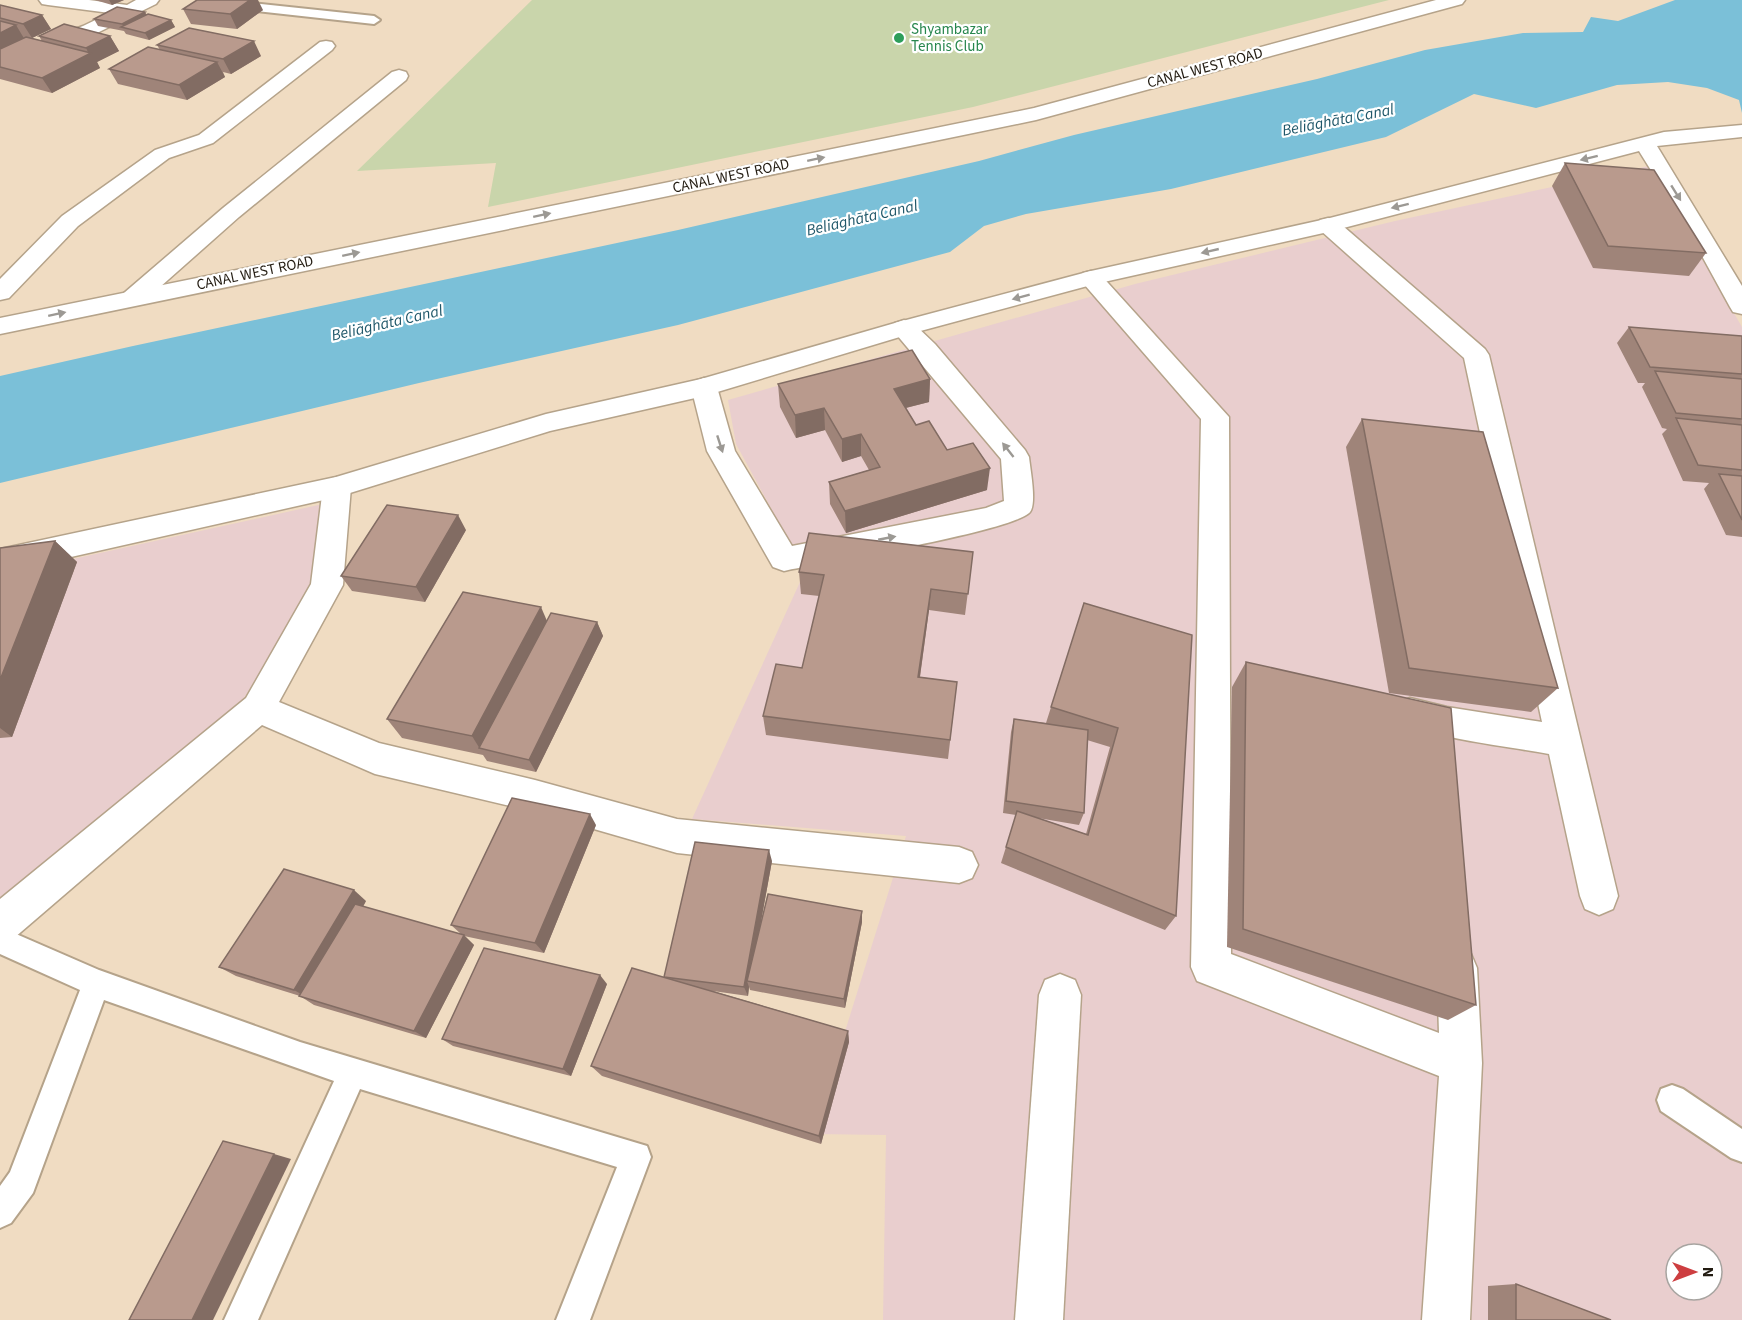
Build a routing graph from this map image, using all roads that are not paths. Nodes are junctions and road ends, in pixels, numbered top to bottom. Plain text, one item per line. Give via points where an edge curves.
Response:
1 (48, 0) edge
2 (150, 0) edge
3 (230, 0) edge
4 (1456, 0) edge
5 (128, 10) junction
6 (374, 20) dead end
7 (326, 46) dead end
8 (0, 65) edge
9 (399, 76) dead end
10 (1742, 131) edge
11 (1655, 141) junction
12 (1328, 225) junction
13 (1091, 278) junction
14 (0, 293) edge
15 (133, 298) junction
16 (1742, 307) edge
17 (0, 326) edge
18 (904, 328) junction
19 (704, 387) junction
20 (337, 487) junction
21 (0, 561) edge
22 (1214, 662) junction
23 (1247, 670) edge
24 (1380, 705) edge
25 (258, 708) junction
26 (1564, 741) junction
27 (958, 865) dead end
28 (1599, 896) dead end
29 (0, 924) edge
30 (1456, 934) edge
31 (0, 940) edge
32 (96, 984) junction
33 (1060, 996) dead end
34 (1461, 1063) junction
35 (353, 1071) junction
36 (1672, 1100) dead end
37 (1742, 1148) edge
38 (0, 1212) edge
39 (241, 1320) edge
40 (573, 1320) edge
41 (1039, 1320) edge
42 (1446, 1320) edge

1 - 5 street
2 - 5 street
3 - 6 lane via 238,5
15 -> 4 street, CANAL WEST ROAD via 1036,114
5 - 8 street
7 - 14 street via 206,139 162,154 70,221
9 - 15 street via 292,160
10 - 11 street
11 -> 12 street
11 -> 16 street
12 -> 13 street
12 - 26 street via 1476,355
13 -> 18 street
13 - 22 street via 1215,417
17 -> 15 street, CANAL WEST ROAD
18 - 19 street
19 -> 18 street via 721,451 784,559 992,518 1018,506 1015,457
19 - 20 street via 546,423
20 - 21 street
20 - 25 street via 327,585
22 - 23 street
22 - 34 street via 1211,967
24 - 26 street via 1448,740
25 - 27 street via 375,758 536,796 677,836
25 - 29 street
26 - 28 street
30 - 34 street
31 - 32 lane
32 - 35 lane
32 - 38 lane via 22,1182
33 - 41 street
34 - 42 street
35 - 39 lane
35 - 40 lane via 636,1158
36 - 37 lane

